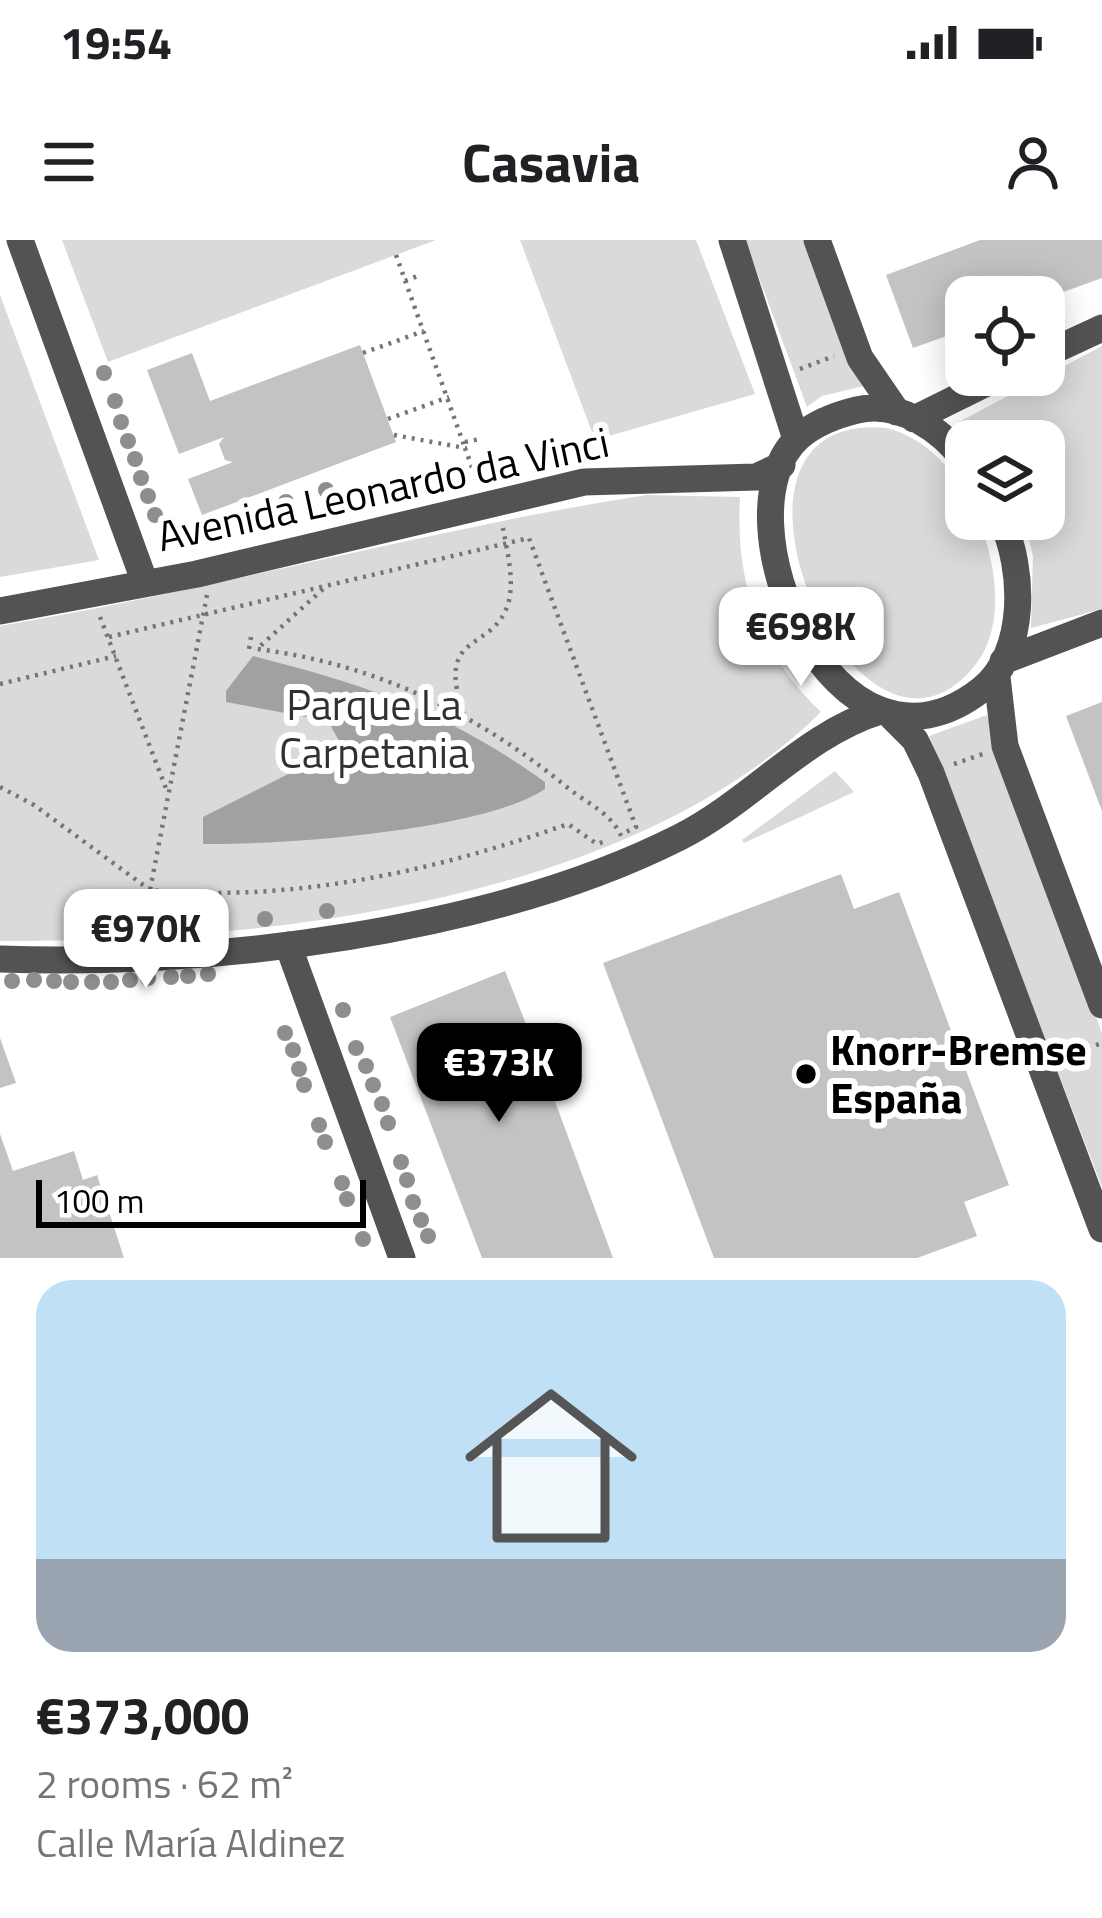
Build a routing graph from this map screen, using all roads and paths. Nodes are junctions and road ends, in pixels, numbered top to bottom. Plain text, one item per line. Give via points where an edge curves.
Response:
1 (20, 240) edge
2 (732, 240) edge
3 (817, 240) edge
4 (395, 255) dead end
5 (420, 275) dead end
6 (405, 281) junction
7 (1102, 328) edge
8 (424, 331) junction
9 (1065, 345) edge
10 (856, 348) junction
11 (363, 352) dead end
12 (779, 377) junction
13 (952, 396) edge
14 (449, 397) junction
15 (906, 415) junction
16 (388, 418) dead end
17 (394, 435) dead end
18 (480, 439) dead end
19 (796, 439) junction
20 (465, 445) junction
21 (945, 446) edge
22 (782, 464) junction
23 (498, 502) junction
24 (1007, 540) edge
25 (506, 543) junction
26 (196, 574) junction
27 (146, 584) junction
28 (327, 585) junction
29 (92, 595) junction
30 (0, 611) edge
31 (205, 613) junction
32 (1102, 623) edge
33 (109, 637) junction
34 (251, 637) dead end
35 (257, 649) junction
36 (116, 656) junction
37 (1000, 669) junction
38 (0, 683) edge
39 (886, 714) junction
40 (464, 715) junction
41 (1005, 746) junction
42 (931, 773) junction
43 (0, 787) edge
44 (169, 794) junction
45 (618, 826) dead end
46 (150, 890) junction
47 (288, 944) junction
48 (0, 959) edge
49 (1102, 1005) edge
50 (1102, 1042) edge
51 (1039, 1065) junction
52 (1102, 1229) edge
53 (402, 1258) edge

1 - 27 street
2 - 12 street
3 - 10 street
4 - 6 path
5 - 6 path
6 - 8 path
7 - 9 street
8 - 11 path
8 - 14 path
10 - 12 path
10 - 15 street
12 - 19 street
13 - 15 street
14 - 16 path
14 - 20 path
15 - 19 street via 864,408 827,418
15 - 21 street
17 - 20 path
18 - 20 path
19 - 22 street
20 - 23 path via 474,473 490,477
22 - 23 street, Avenida Leonardo da Vinci via 756,477 601,480
22 - 39 street via 771,536 783,595 826,670
23 - 25 path
23 - 26 street, Avenida Leonardo da Vinci
24 - 37 street via 1018,599
25 - 28 path
25 - 40 path via 509,603 456,664
25 - 46 path via 529,538 636,827 598,844 568,824 435,864 293,889
26 - 27 street, Avenida Leonardo da Vinci
26 - 31 path via 208,597
27 - 29 street, Avenida Leonardo da Vinci
28 - 31 path
28 - 35 path
29 - 30 street, Avenida Leonardo da Vinci
29 - 33 path
31 - 33 path
31 - 44 path
32 - 37 street
33 - 36 path
34 - 35 path via 249,649
35 - 40 path via 354,668
36 - 38 path
36 - 44 path
37 - 39 street via 951,710
37 - 41 street
39 - 42 street via 915,740
39 - 47 street via 838,726 712,820 632,860 495,902
40 - 45 path
41 - 42 path
41 - 49 street
42 - 51 street
43 - 46 path
44 - 46 path
47 - 48 street via 146,959
47 - 53 street
50 - 51 path
51 - 52 street

